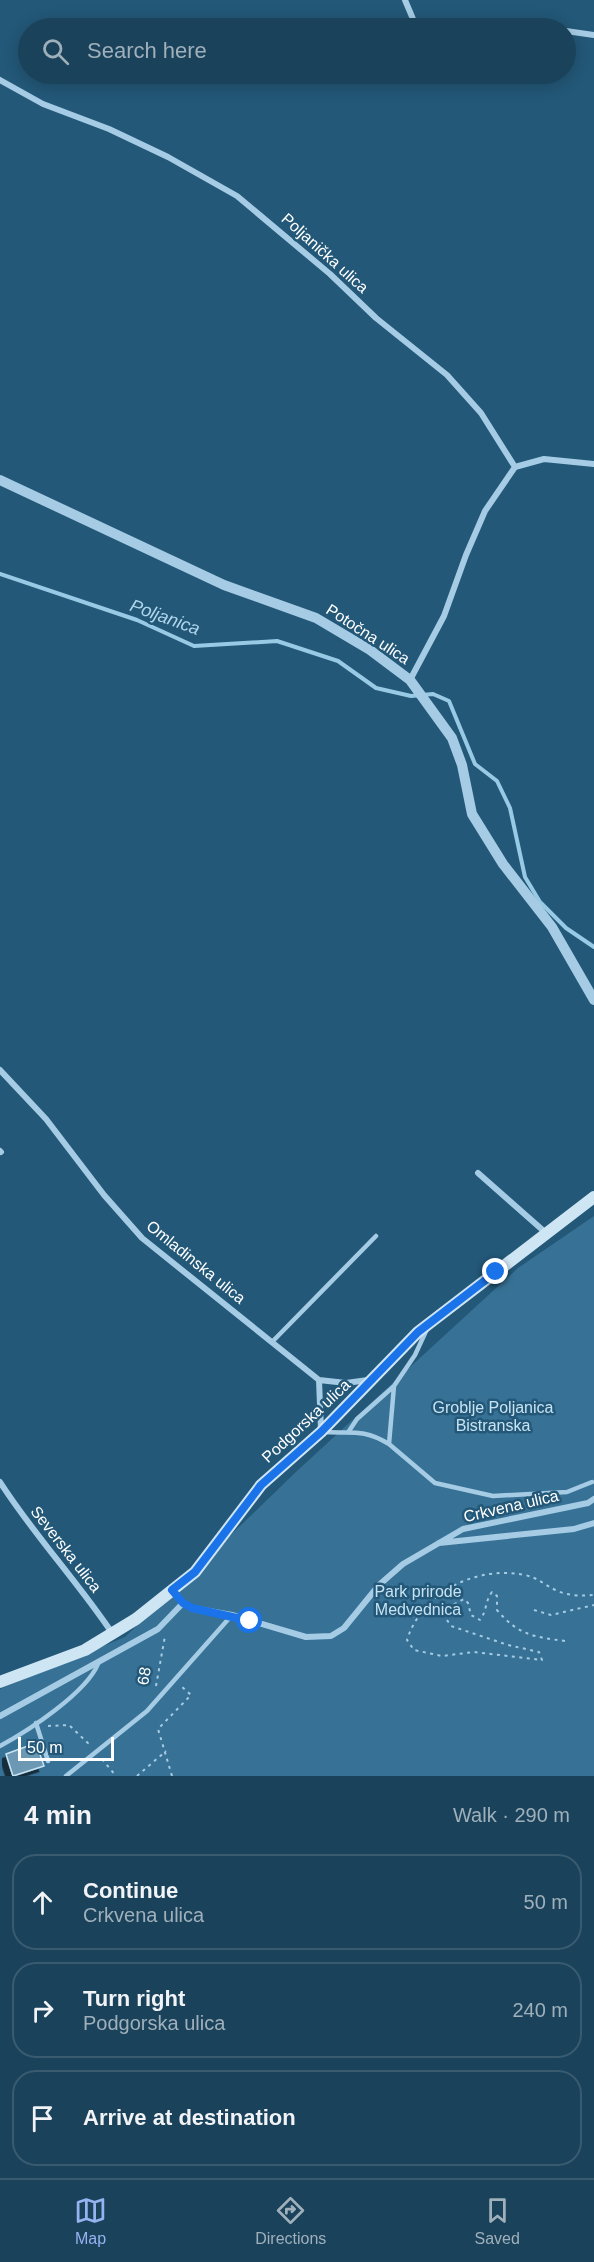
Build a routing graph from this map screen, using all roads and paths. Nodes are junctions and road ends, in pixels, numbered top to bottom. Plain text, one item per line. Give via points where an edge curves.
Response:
1 (405, 0) edge
2 (413, 18) edge
3 (576, 32) edge
4 (594, 35) edge
5 (0, 80) edge
6 (594, 464) edge
7 (515, 467) junction
8 (0, 480) edge
9 (413, 683) junction
10 (594, 1000) edge
11 (0, 1070) edge
12 (478, 1173) dead end
13 (594, 1197) edge
14 (547, 1233) junction
15 (376, 1236) dead end
16 (429, 1324) junction
17 (272, 1342) junction
18 (374, 1379) junction
19 (319, 1380) junction
20 (394, 1386) junction
21 (349, 1431) junction
22 (321, 1432) junction
23 (388, 1444) junction
24 (0, 1482) edge
25 (592, 1482) dead end
26 (594, 1499) edge
27 (594, 1522) edge
28 (435, 1544) junction
29 (172, 1590) junction
30 (594, 1595) edge
31 (183, 1603) junction
32 (594, 1605) edge
33 (534, 1610) dead end
34 (232, 1615) junction
35 (170, 1618) junction
36 (112, 1633) junction
37 (565, 1641) dead end
38 (98, 1664) junction
39 (0, 1682) edge
40 (188, 1692) dead end
41 (155, 1693) dead end
42 (0, 1716) edge
43 (36, 1723) junction
44 (46, 1726) dead end
45 (0, 1746) edge
46 (166, 1751) junction
47 (96, 1752) junction
48 (48, 1761) dead end
49 (66, 1776) edge
50 (116, 1776) edge
51 (137, 1776) edge
52 (172, 1776) edge

1 - 2 street
3 - 4 street
5 - 7 street, Poljanička ulica via 43,104 168,157 237,196 447,375 481,412
6 - 7 street via 544,459
7 - 9 street via 486,511
8 - 9 street, Potočna ulica via 224,585 316,618 370,650
9 - 10 street, Potočna ulica via 452,738 472,814 503,864 552,927
11 - 17 street, Omladinska ulica via 26,1095 142,1238
12 - 14 street
13 - 14 main road, Podgorska ulica
14 - 16 main road, Podgorska ulica
15 - 17 lane
16 - 18 main road, Podgorska ulica
16 - 20 lane via 415,1355
17 - 19 street, Omladinska ulica
18 - 19 street via 346,1383
18 - 22 main road, Podgorska ulica
19 - 22 street
20 - 21 lane
20 - 23 lane
21 - 22 lane
21 - 23 lane via 373,1434
22 - 29 main road, Podgorska ulica via 261,1485 195,1572
23 - 25 lane via 435,1483 484,1495 567,1492
24 - 36 street, Severska ulica
26 - 28 street, Crkvena ulica via 463,1529
27 - 28 street, Crkvena ulica via 574,1529
28 - 34 street, Crkvena ulica via 379,1585 344,1628 330,1636 306,1637
29 - 31 street
29 - 36 main road, Podgorska ulica
30 - 37 path via 558,1592 540,1579 499,1572 468,1580 435,1596 413,1622 408,1640 414,1650 442,1656 474,1652 542,1660 539,1652 451,1626 446,1617 451,1606 464,1599 471,1614 480,1620 492,1592 497,1596 497,1610 511,1626 536,1637
31 - 34 street, Crkvena ulica
31 - 35 street
32 - 33 path via 551,1615
34 - 47 lane via 147,1711
35 - 38 street
35 - 41 path, 68 / 68
36 - 39 main road, Podgorska ulica via 85,1650
38 - 42 street
38 - 43 lane via 72,1694
40 - 46 path via 191,1695 158,1729
43 - 45 lane
43 - 48 lane
44 - 47 path via 75,1729
46 - 51 path
46 - 52 path
47 - 49 lane
47 - 50 path

